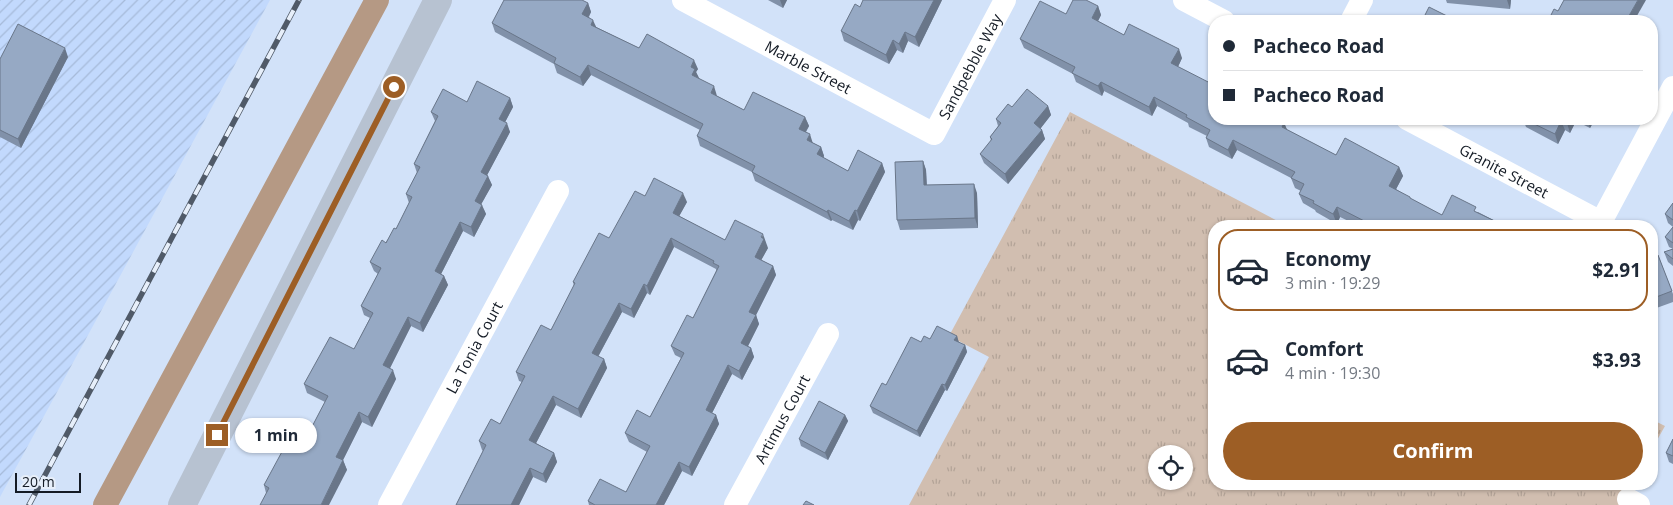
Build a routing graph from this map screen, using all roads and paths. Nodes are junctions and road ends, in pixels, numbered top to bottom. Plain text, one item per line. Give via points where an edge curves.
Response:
1 (438, 0) edge
2 (684, 0) edge
3 (1005, 0) edge
4 (1184, 0) edge
5 (1362, 0) edge
6 (1213, 15) edge
7 (1354, 15) edge
8 (1673, 87) edge
9 (1658, 115) edge
10 (1418, 125) edge
11 (1653, 125) edge
12 (934, 134) joint
13 (558, 191) dead end
14 (1597, 220) edge
15 (1602, 220) edge
16 (828, 334) dead end
17 (182, 505) edge
18 (389, 505) edge
19 (735, 505) edge

1 - 17 street
2 - 12 street, Marble Street
3 - 12 street, Sandpebble Way
4 - 6 street
5 - 7 street
8 - 9 street, Granite Street
10 - 14 street, Granite Street
11 - 15 street, Granite Street
13 - 18 street, La Tonia Court
16 - 19 street, Artimus Court

